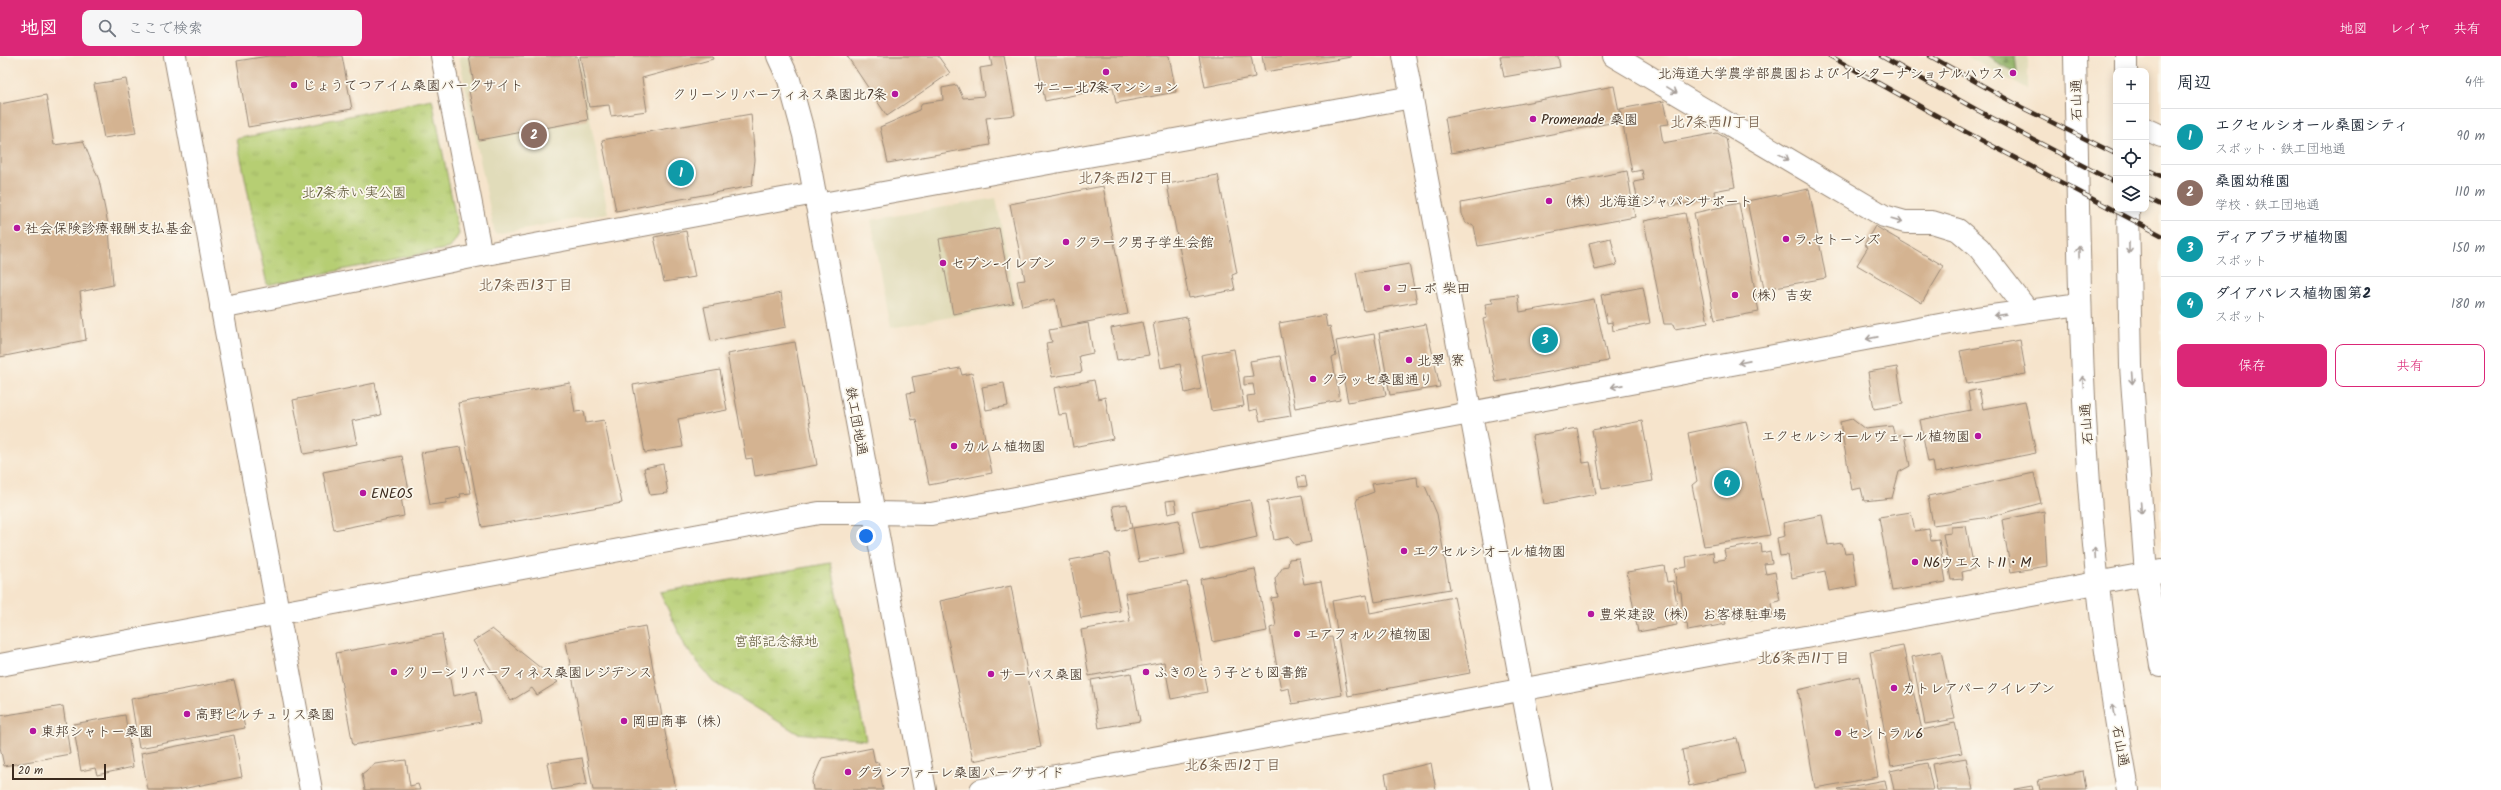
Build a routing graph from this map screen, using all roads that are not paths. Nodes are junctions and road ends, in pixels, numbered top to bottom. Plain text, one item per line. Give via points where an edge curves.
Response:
1 (175, 56) edge
2 (442, 56) edge
3 (778, 56) edge
4 (1404, 56) edge
5 (1614, 56) edge
6 (2075, 56) edge
7 (2126, 56) edge
8 (2126, 68) edge
9 (1412, 97) junction
10 (2149, 130) edge
11 (2161, 136) edge
12 (816, 199) junction
13 (2128, 212) edge
14 (481, 255) junction
15 (2080, 304) junction
16 (221, 308) junction
17 (2028, 311) junction
18 (1470, 414) junction
19 (874, 513) junction
20 (2153, 573) edge
21 (2098, 584) junction
22 (277, 614) junction
23 (0, 665) edge
24 (2161, 666) edge
25 (1522, 691) junction
26 (311, 790) edge
27 (925, 790) edge
28 (981, 790) edge
29 (1540, 790) edge
30 (2128, 790) edge

1 - 16 street
2 - 14 street
3 - 12 street, 鉄工団地通 via 789,80 804,135
4 - 9 street
5 -> 17 street via 1884,216 1905,222 1932,222 1958,230 1979,248
15 -> 6 street, 石山通
7 - 8 street
9 - 12 street
9 - 18 street
10 - 11 street
12 - 14 street
12 - 19 street, 鉄工団地通
13 -> 20 street via 2131,366
14 - 16 street
15 - 17 street
21 -> 15 street, 石山通
16 - 22 street
17 -> 18 street via 1977,318
18 - 19 street via 931,514
18 - 25 street
19 - 22 street via 819,513
19 - 27 street, 鉄工団地通
20 - 21 street
20 - 24 street
21 - 25 street
30 -> 21 street, 石山通 via 2112,698
22 - 23 street
22 - 26 street
25 - 28 street
25 - 29 street

